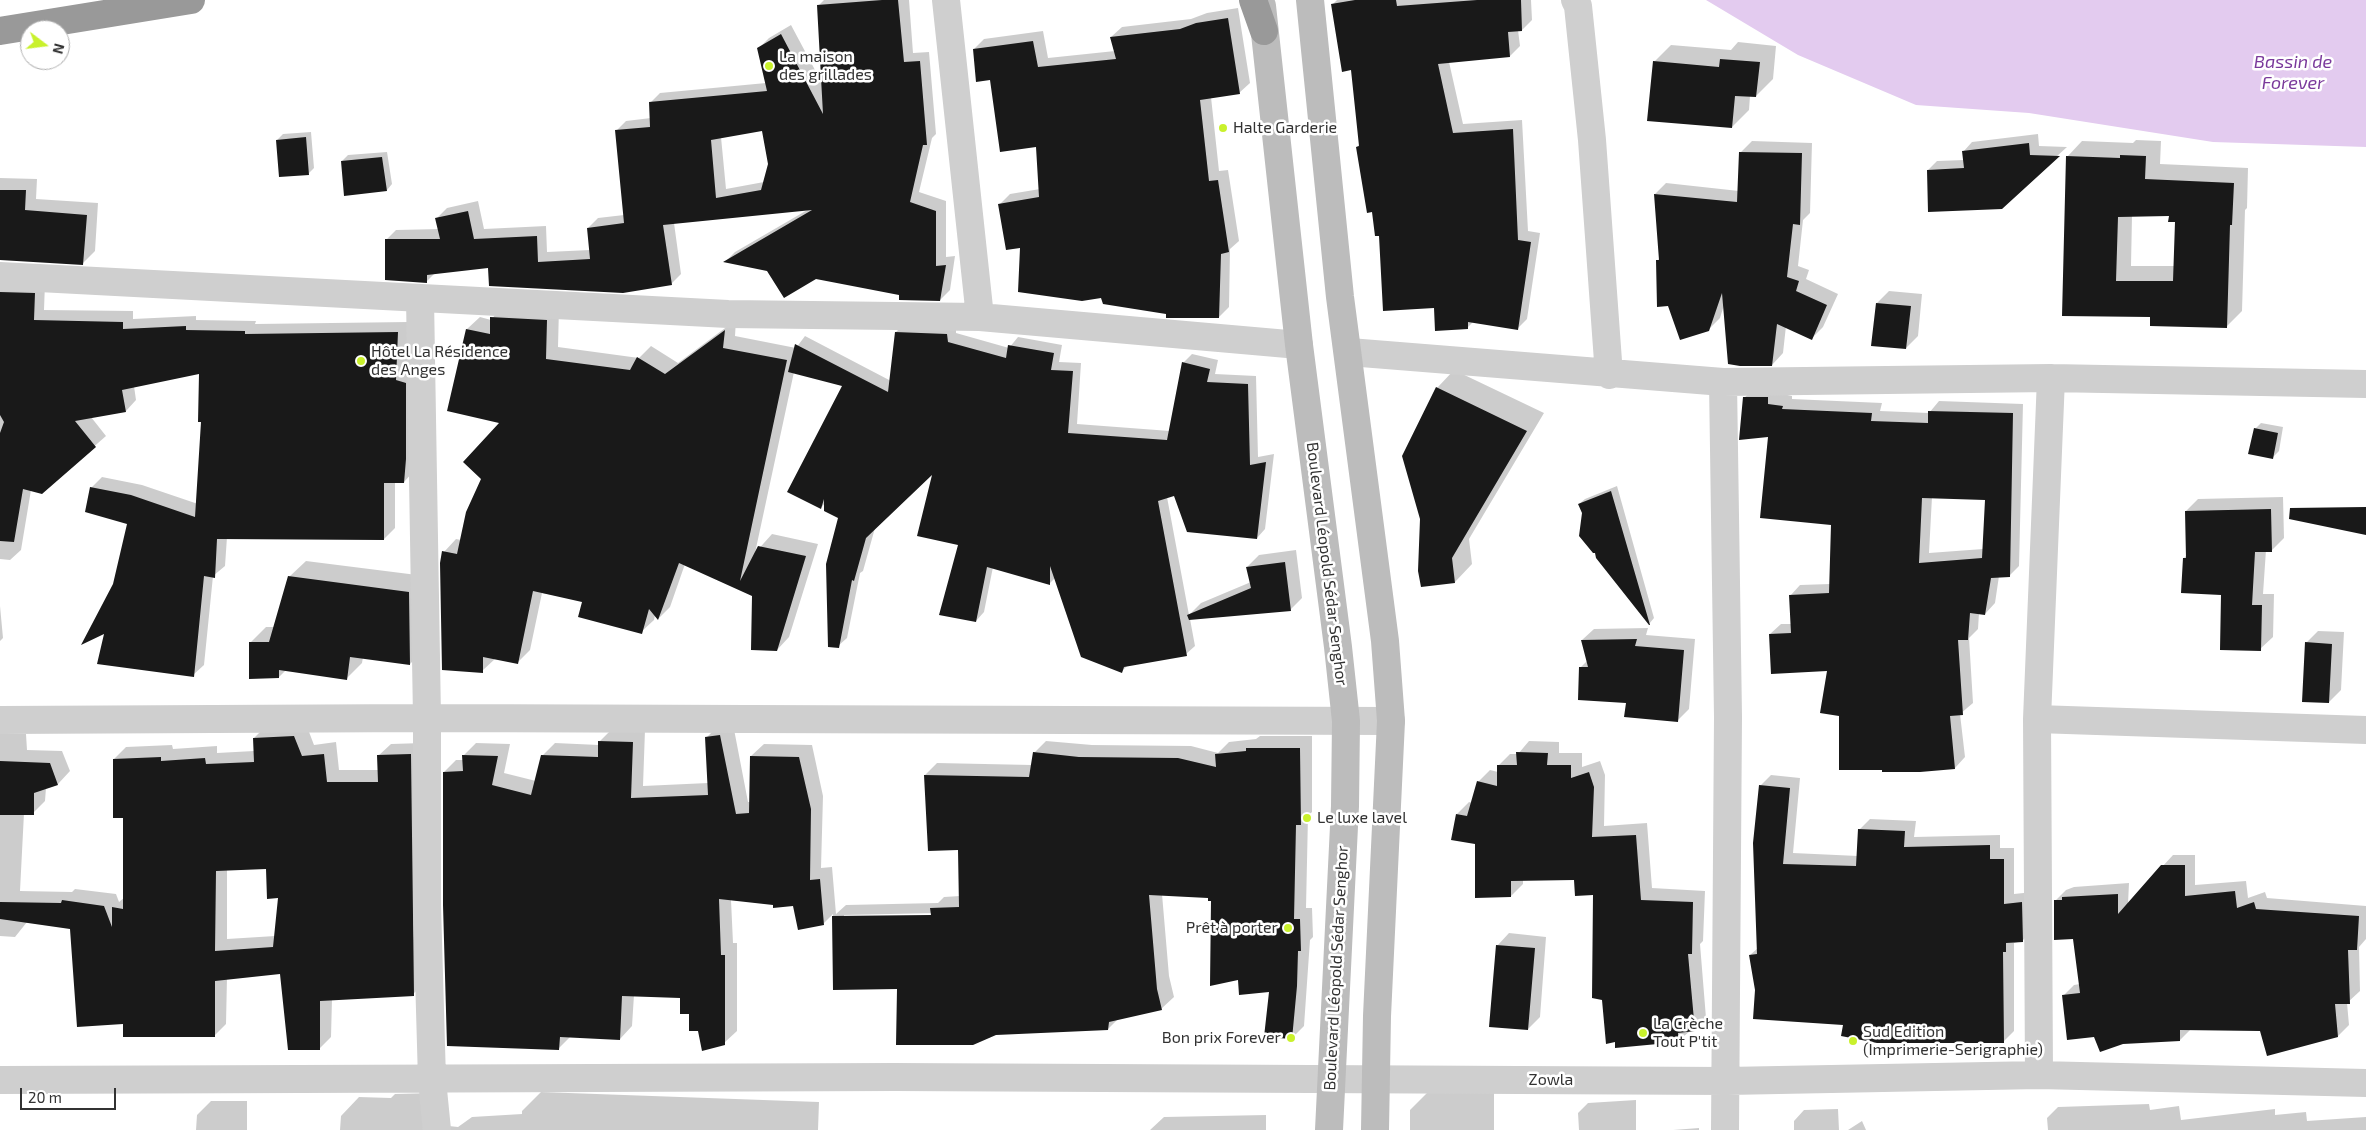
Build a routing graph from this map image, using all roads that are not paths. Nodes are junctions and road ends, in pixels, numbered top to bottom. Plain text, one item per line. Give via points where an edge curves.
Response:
1 (191, 0) edge
2 (946, 0) edge
3 (1253, 0) edge
4 (1262, 0) edge
5 (1310, 0) edge
6 (1575, 0) edge
7 (1264, 31) junction
8 (0, 32) edge
9 (0, 276) edge
10 (420, 298) junction
11 (980, 318) junction
12 (1299, 345) junction
13 (1349, 352) junction
14 (1609, 374) junction
15 (2052, 378) junction
16 (1723, 382) junction
17 (2366, 384) edge
18 (427, 718) junction
19 (2037, 719) junction
20 (0, 720) edge
21 (1346, 721) junction
22 (1391, 721) junction
23 (2366, 730) edge
24 (2039, 1075) junction
25 (1330, 1079) junction
26 (1376, 1079) junction
27 (0, 1080) edge
28 (432, 1080) junction
29 (1727, 1081) junction
30 (2366, 1083) edge
31 (437, 1130) edge
32 (1328, 1130) edge
33 (1375, 1130) edge
34 (1725, 1130) edge

1 - 8 highway
2 - 11 street
3 - 7 highway
4 - 7 main road, Boulevard Léopold Sédar Senghor
5 - 13 main road via 1340,298
6 - 14 street via 1592,140
7 - 12 main road, Boulevard Léopold Sédar Senghor
9 - 10 street
10 - 11 street via 728,314
10 - 18 street
11 - 12 street
12 - 21 main road, Boulevard Léopold Sédar Senghor
13 - 14 street
13 - 22 main road via 1386,641
14 - 16 street
15 - 16 street
15 - 17 street
15 - 19 street
16 - 29 street via 1728,717
18 - 20 street
18 - 21 street
18 - 28 street via 427,905
19 - 23 street
19 - 24 street
21 - 22 street
21 - 25 main road, Boulevard Léopold Sédar Senghor via 1345,806
22 - 26 main road
24 - 29 street, Zowla
24 - 30 street, Zowla
25 - 26 street, Zowla
25 - 28 street, Zowla
25 - 32 main road, Boulevard Léopold Sédar Senghor
26 - 29 street, Zowla
26 - 33 main road
27 - 28 street, Zowla
28 - 31 street
29 - 34 street

